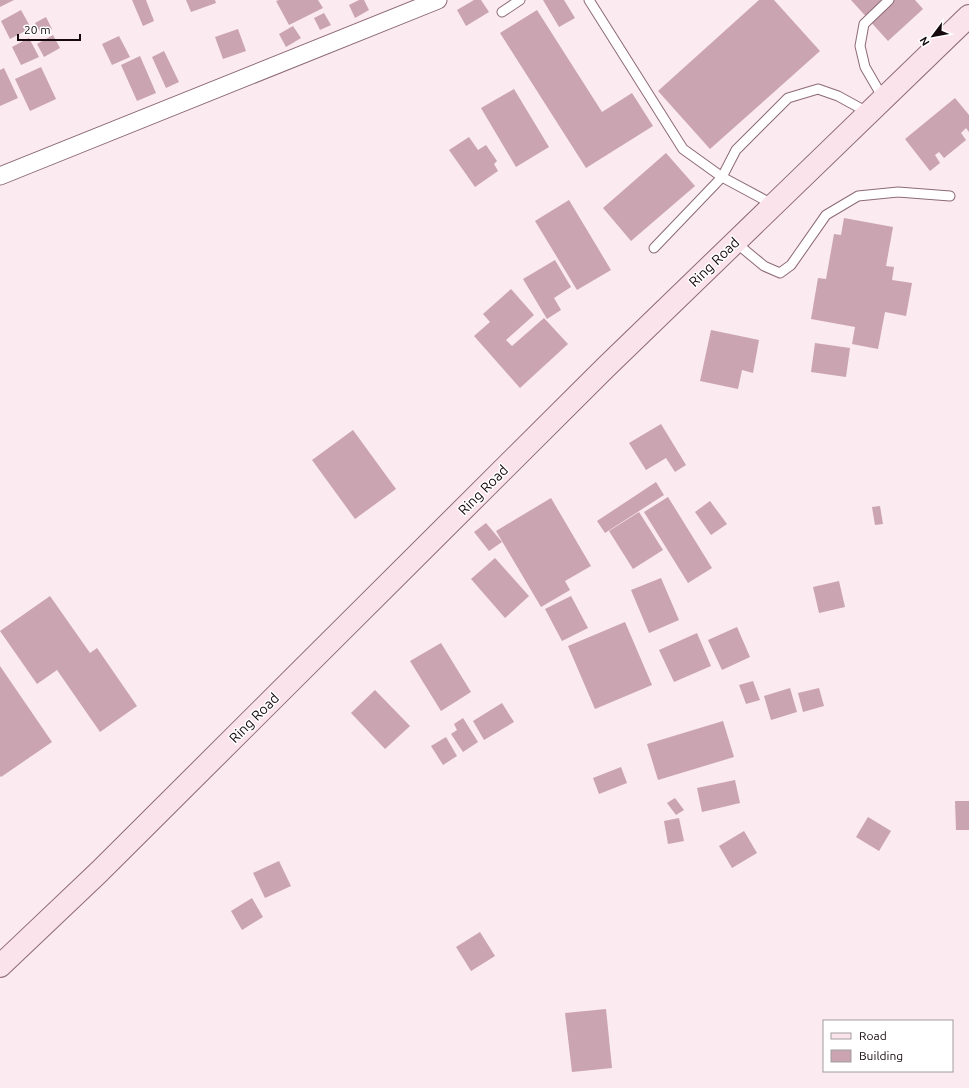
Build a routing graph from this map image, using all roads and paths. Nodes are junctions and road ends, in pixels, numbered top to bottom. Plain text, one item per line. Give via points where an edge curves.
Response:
1 (438, 0) edge
2 (520, 0) edge
3 (589, 0) edge
4 (889, 0) edge
5 (502, 12) dead end
6 (969, 16) edge
7 (876, 106) junction
8 (0, 176) edge
9 (722, 177) junction
10 (950, 196) dead end
11 (774, 204) junction
12 (735, 242) junction
13 (654, 248) dead end
14 (0, 966) edge

1 - 8 street
2 - 5 lane
3 - 9 lane via 683,149
4 - 7 lane via 864,24 860,46
6 - 7 main road, Ring Road
7 - 9 lane via 818,89 788,98 736,150
7 - 11 main road, Ring Road
9 - 11 lane
9 - 13 lane
10 - 12 lane via 898,192 858,196 826,215 792,265 780,273 764,266
11 - 12 main road, Ring Road
12 - 14 main road, Ring Road via 99,872

